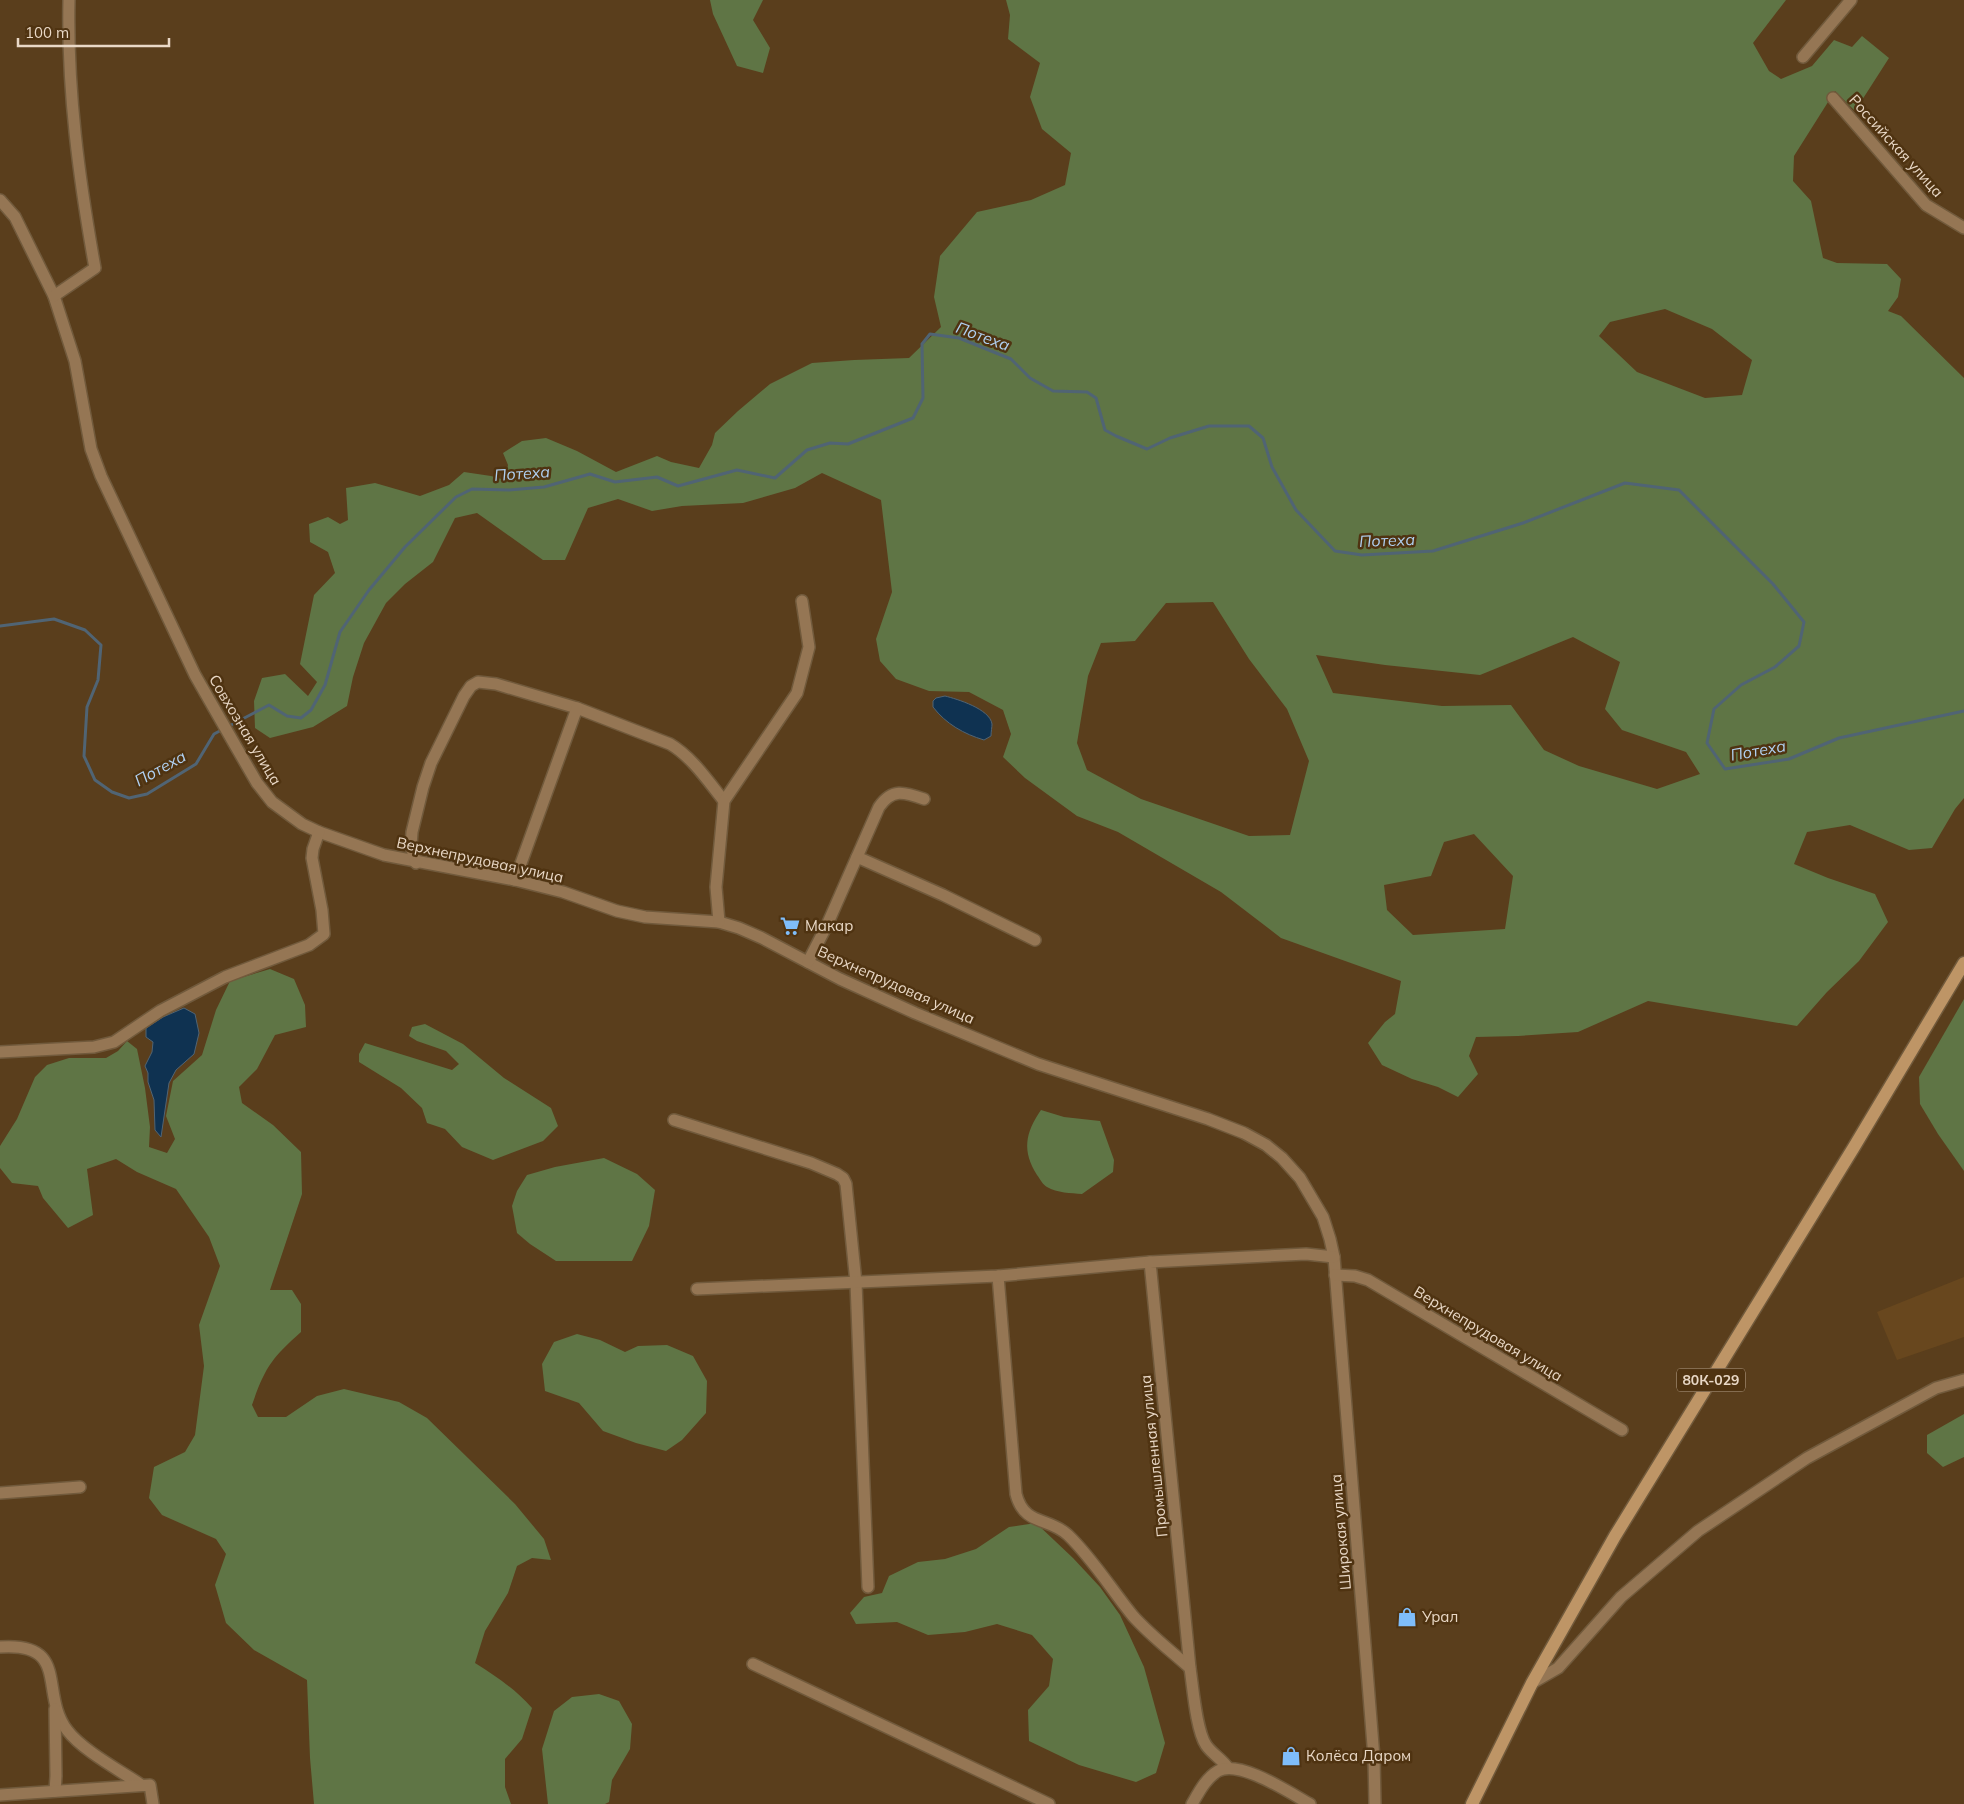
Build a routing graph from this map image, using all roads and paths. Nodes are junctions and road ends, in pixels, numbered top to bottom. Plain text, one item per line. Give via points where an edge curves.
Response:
1 (69, 0) edge
2 (1851, 0) edge
3 (1803, 57) dead end
4 (1833, 98) dead end
5 (0, 200) edge
6 (1964, 228) edge
7 (54, 296) junction
8 (802, 601) dead end
9 (577, 708) junction
10 (924, 799) dead end
11 (724, 801) junction
12 (320, 832) junction
13 (857, 857) junction
14 (416, 862) junction
15 (515, 880) junction
16 (719, 922) junction
17 (1035, 940) dead end
18 (808, 962) junction
19 (1964, 963) edge
20 (0, 1052) edge
21 (674, 1120) dead end
22 (1334, 1257) junction
23 (1150, 1262) junction
24 (1335, 1275) junction
25 (998, 1276) junction
26 (856, 1284) junction
27 (697, 1290) dead end
28 (1964, 1380) edge
29 (1622, 1430) dead end
30 (80, 1487) dead end
31 (0, 1493) edge
32 (868, 1587) dead end
33 (0, 1647) edge
34 (753, 1664) dead end
35 (1190, 1668) junction
36 (1532, 1682) junction
37 (56, 1704) junction
38 (1228, 1768) junction
39 (145, 1784) junction
40 (55, 1791) junction
41 (0, 1795) edge
42 (154, 1804) edge
43 (1049, 1804) edge
44 (1192, 1804) edge
45 (1310, 1804) edge
46 (1375, 1804) edge
47 (1472, 1804) edge

1 - 7 street via 73,120 95,268
2 - 3 street
4 - 6 street, Российская улица via 1926,205
5 - 7 street, Совхозная улица via 15,216
7 - 12 street, Совхозная улица via 74,361 89,440 101,476 195,675 256,783 286,813
8 - 11 street via 809,647 797,694
9 - 11 street via 675,746
9 - 14 street via 496,684 478,682 470,686 431,763 423,787 412,832 411,846
9 - 15 street
10 - 13 street via 896,793 885,797
11 - 16 street via 716,887
12 - 14 street, Верхнепрудовая улица via 384,855
12 - 20 street via 312,858 324,934 309,945 224,977 160,1011 114,1042 94,1047
13 - 17 street via 943,894
13 - 18 street
14 - 15 street, Верхнепрудовая улица
15 - 16 street, Верхнепрудовая улица via 636,915
16 - 18 street, Верхнепрудовая улица via 762,938
18 - 22 street, Верхнепрудовая улица via 915,1013 1038,1064 1244,1133 1282,1158 1300,1178 1323,1217
19 - 36 main road, 80К-029 via 1615,1536
21 - 26 street via 811,1163 843,1178
22 - 23 street via 1306,1254
22 - 24 street, Широкая улица
23 - 25 street
23 - 35 street, Промышленная улица
24 - 29 street, Верхнепрудовая улица via 1368,1280
24 - 46 street, Широкая улица
25 - 26 street
25 - 35 street via 1019,1506 1024,1512 1064,1532 1078,1545 1134,1617
26 - 27 street
26 - 32 street
28 - 36 street via 1936,1388 1807,1458 1698,1531 1621,1597 1558,1668
30 - 31 street
33 - 37 street via 28,1648 42,1658 50,1674
34 - 43 street
35 - 38 street, Промышленная улица via 1205,1744
36 - 47 main road, 80К-029
37 - 39 street via 67,1730 79,1742
37 - 40 street
38 - 44 street via 1209,1778
38 - 45 street via 1250,1773
39 - 40 street
39 - 42 street
40 - 41 street

